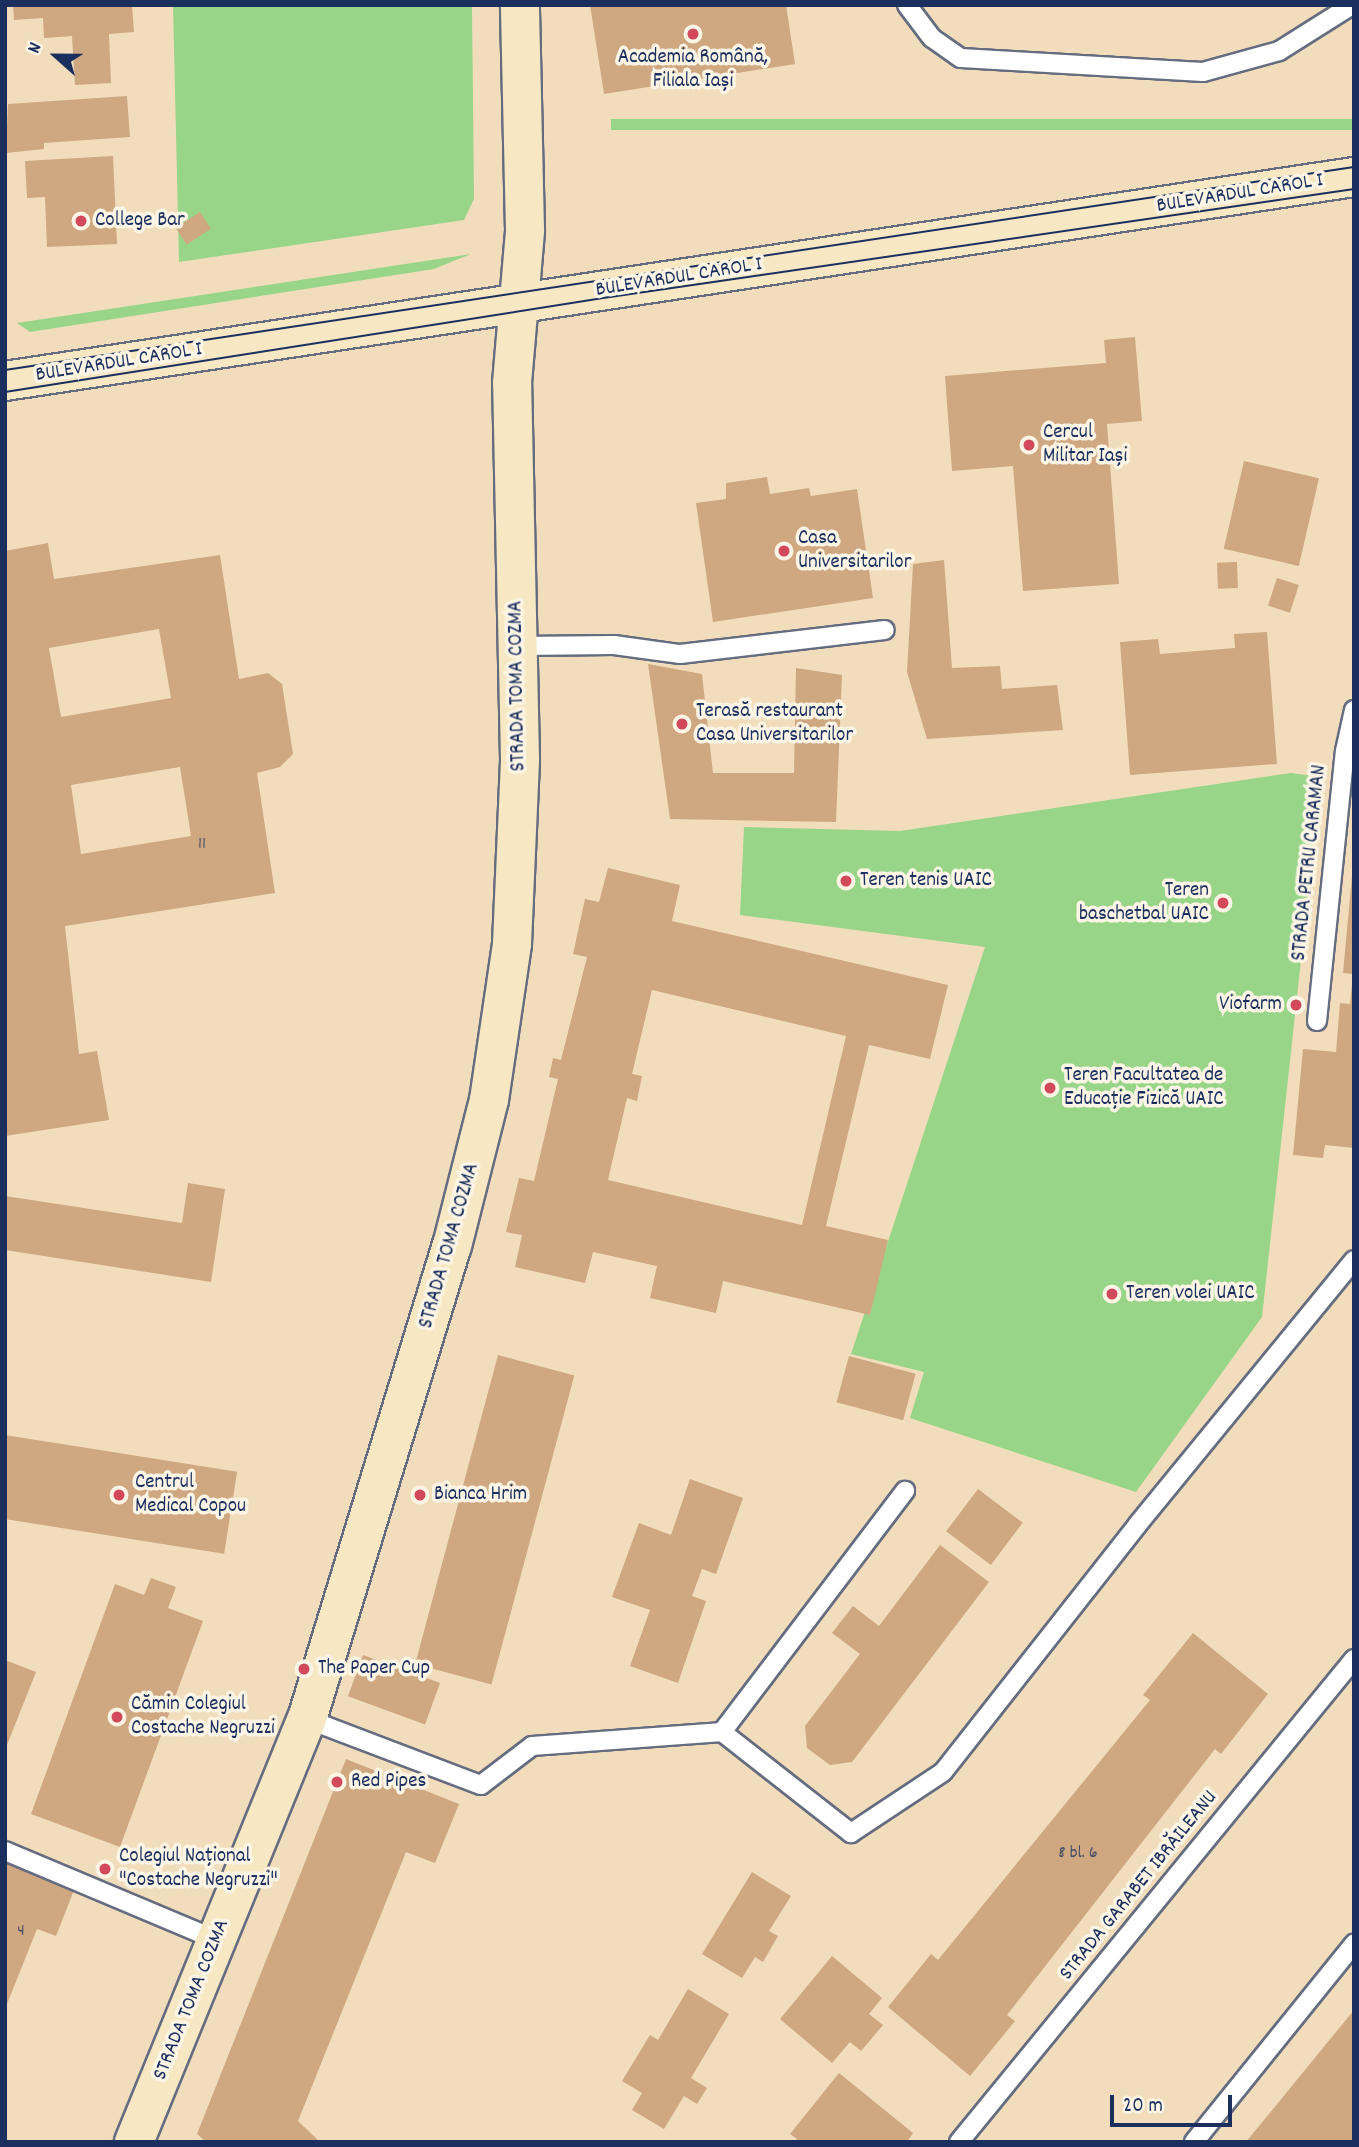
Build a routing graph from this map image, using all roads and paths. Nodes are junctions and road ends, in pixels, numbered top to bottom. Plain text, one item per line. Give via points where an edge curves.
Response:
1 (520, 5) edge
2 (907, 5) edge
3 (1352, 5) edge
4 (1354, 177) edge
5 (518, 302) junction
6 (5, 381) edge
7 (885, 629) dead end
8 (519, 646) junction
9 (1354, 710) edge
10 (1317, 1021) dead end
11 (1354, 1260) edge
12 (905, 1491) dead end
13 (1354, 1659) edge
14 (307, 1719) junction
15 (722, 1732) junction
16 (5, 1851) edge
17 (217, 1940) junction
18 (1354, 1944) edge
19 (134, 2142) edge
20 (959, 2142) edge
21 (1194, 2142) edge

1 - 5 street, STRADA TOMA COZMA via 525,230
2 - 3 lane via 932,38 961,58 1203,72 1279,51
4 - 5 street, BULEVARDUL CAROL I
5 - 6 street, BULEVARDUL CAROL I
5 - 8 street, STRADA TOMA COZMA via 512,383
7 - 8 lane via 680,654 614,645
8 - 14 street, STRADA TOMA COZMA via 520,759 512,944 489,1100 452,1247
9 - 10 lane, STRADA PETRU CARAMAN via 1345,751
11 - 15 lane via 943,1772 850,1833
12 - 15 lane
13 - 20 lane, STRADA GARABET IBRĂILEANU
14 - 15 lane via 481,1785 532,1746
14 - 17 street, STRADA TOMA COZMA
16 - 17 lane
17 - 19 street, STRADA TOMA COZMA
18 - 21 lane

